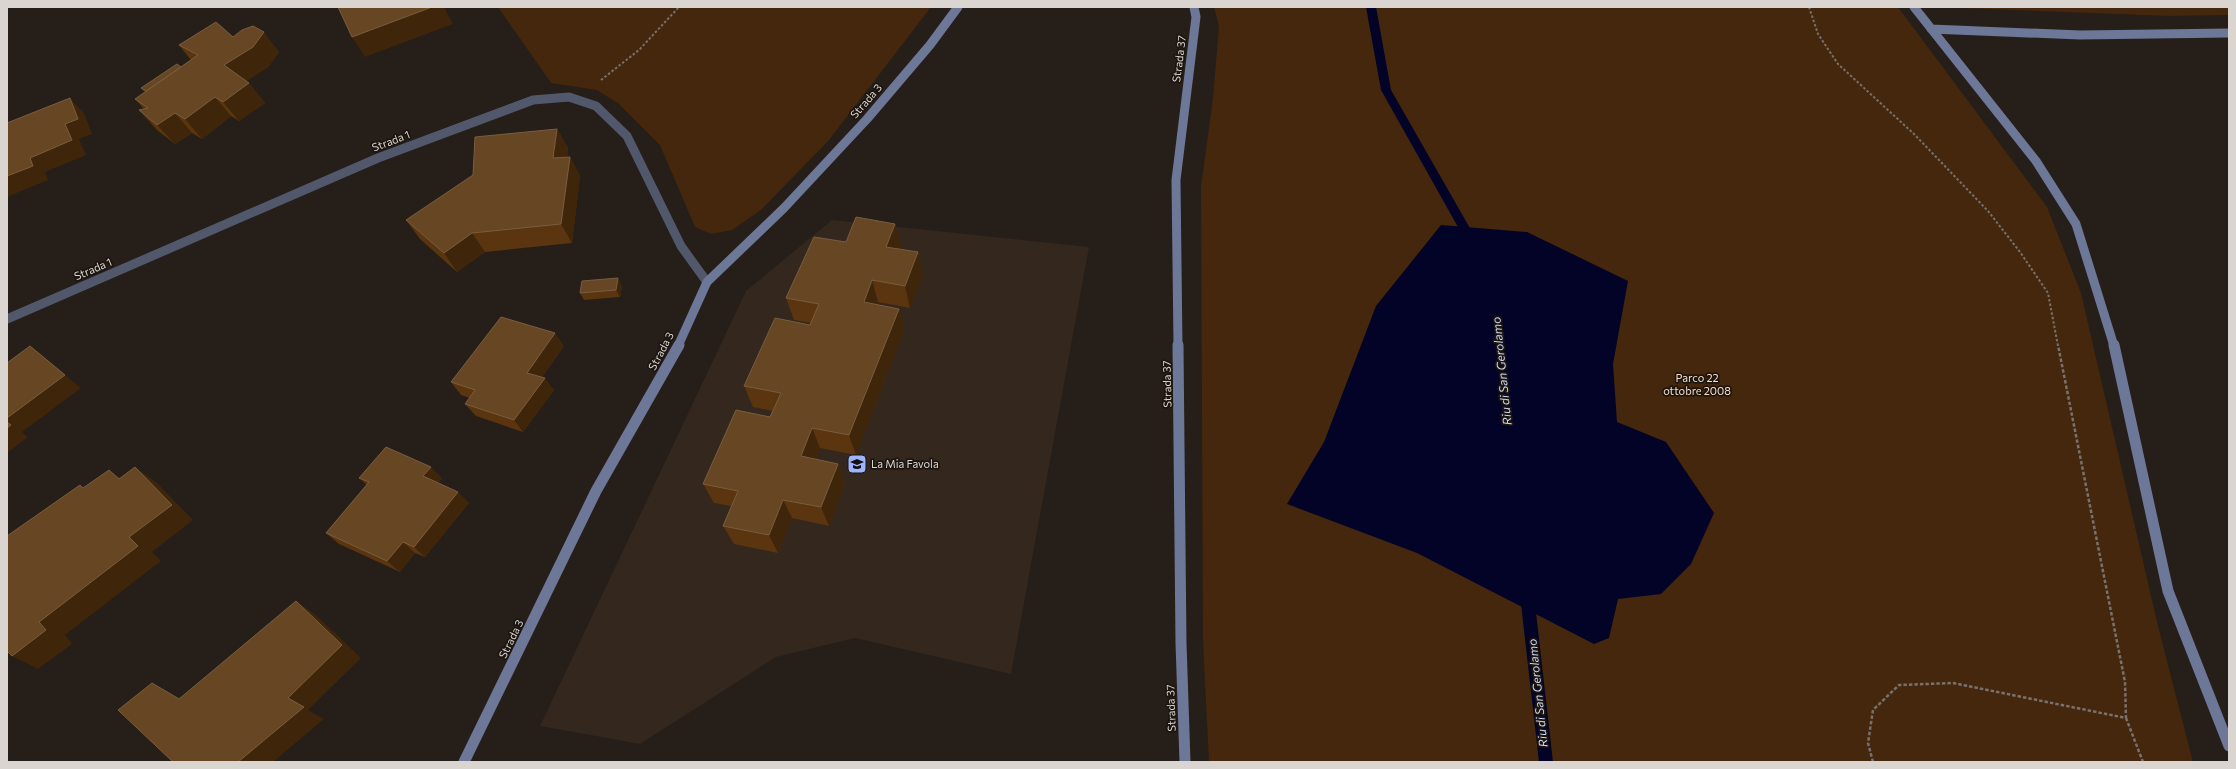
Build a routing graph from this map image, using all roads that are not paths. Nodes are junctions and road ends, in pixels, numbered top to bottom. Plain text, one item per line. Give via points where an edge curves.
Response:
1 (958, 7) edge
2 (1194, 7) edge
3 (1914, 7) edge
4 (1931, 29) junction
5 (2229, 33) edge
6 (707, 282) junction
7 (7, 319) edge
8 (2229, 746) edge
9 (464, 762) edge
10 (1185, 762) edge

1 - 6 street, Strada 3 via 930,45 867,119 784,208
2 - 10 street, Strada 37 via 1196,17 1176,180
3 - 4 street
4 - 5 street via 2080,35
4 - 8 street via 2036,161 2076,224 2111,330 2168,591
6 - 7 street, Strada 1 via 681,246 627,136 596,106 569,97 534,100 378,158
6 - 9 street, Strada 3 via 677,349 596,491

